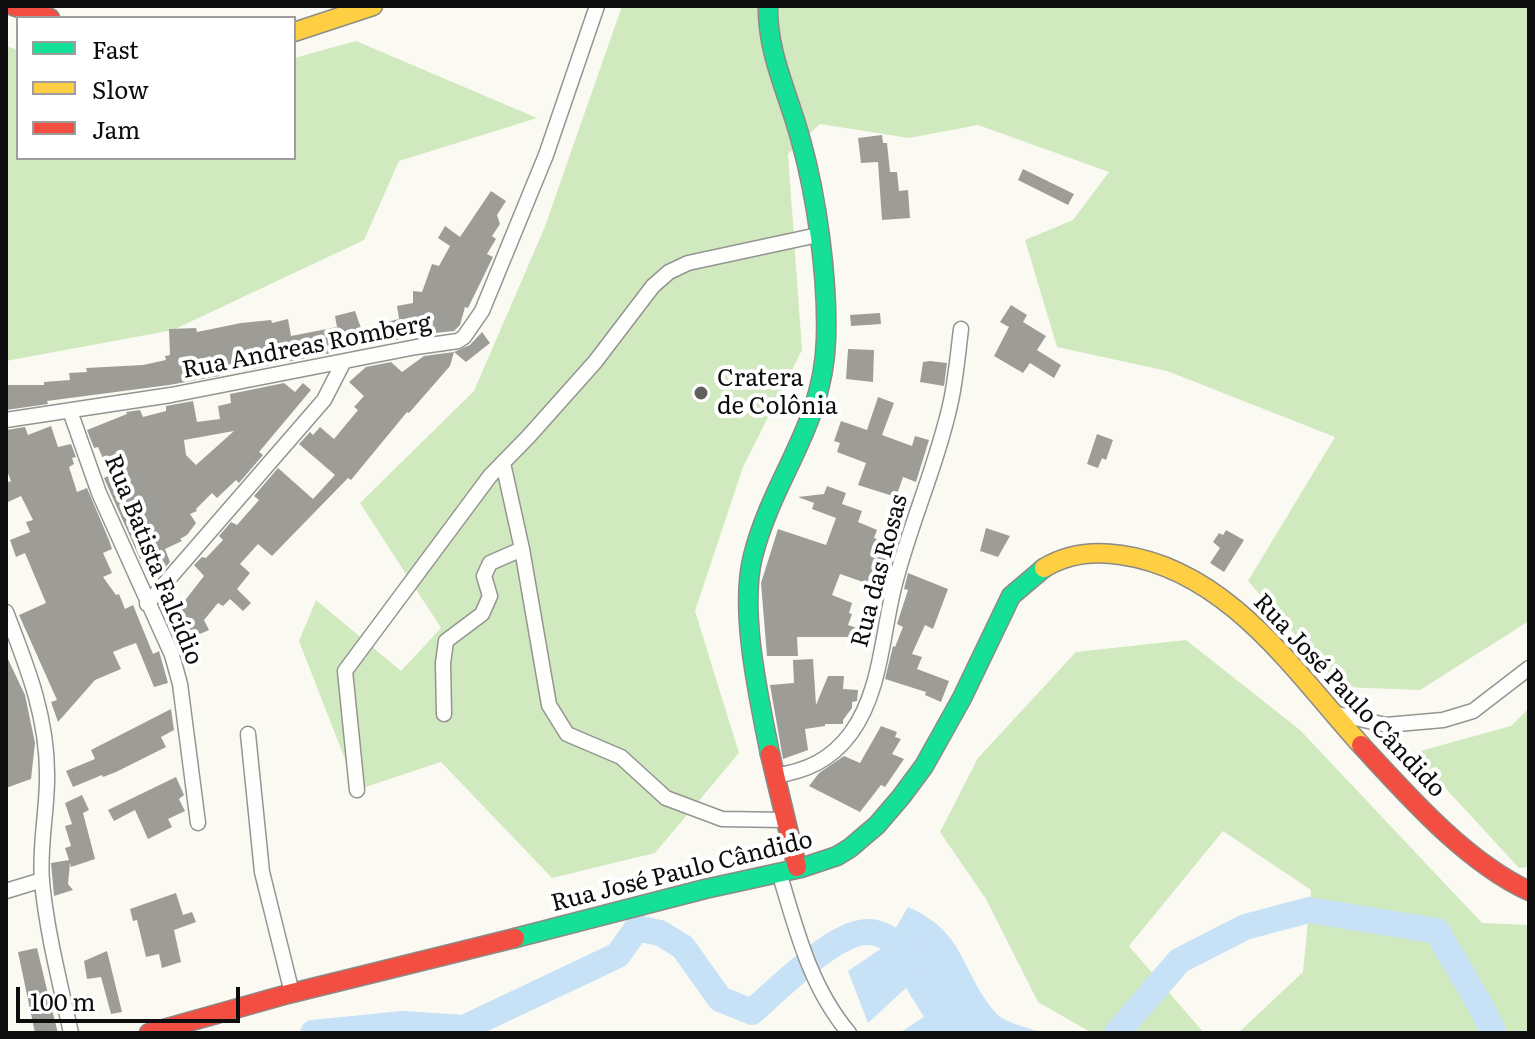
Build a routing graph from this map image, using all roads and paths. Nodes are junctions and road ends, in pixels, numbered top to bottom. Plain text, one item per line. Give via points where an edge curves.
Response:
1 (13, 6) edge
2 (373, 6) edge
3 (597, 6) edge
4 (768, 6) edge
5 (44, 16) edge
6 (296, 31) edge
7 (818, 235) junction
8 (961, 329) dead end
9 (343, 363) junction
10 (70, 411) junction
11 (6, 420) edge
12 (503, 463) junction
13 (522, 549) junction
14 (147, 604) junction
15 (6, 612) edge
16 (1529, 668) edge
17 (1333, 713) junction
18 (444, 714) dead end
19 (248, 734) dead end
20 (774, 776) junction
21 (357, 790) dead end
22 (784, 820) junction
23 (198, 823) dead end
24 (788, 870) junction
25 (42, 880) junction
26 (6, 891) edge
27 (1529, 891) edge
28 (292, 993) junction
29 (71, 1033) edge
30 (149, 1033) edge
31 (849, 1033) edge

1 - 5 street
2 - 6 street
3 - 9 street, Rua Andreas Romberg via 546,155 482,311 464,337
4 - 7 street via 770,45 801,141
7 - 12 street via 688,263 669,272
7 - 20 street via 827,363 811,422 750,569 748,610
8 - 20 street, Rua das Rosas via 946,423 896,579 868,700 835,750 802,772
9 - 10 street, Rua Andreas Romberg
9 - 14 street via 324,400
10 - 11 street, Rua Andreas Romberg
10 - 14 street, Rua Batista Falcídio
12 - 13 street
12 - 21 street via 345,671
13 - 18 street via 490,563 484,576 490,596 482,614 446,641
13 - 22 street via 549,705 567,734 621,757 666,798 722,819
14 - 23 street, Rua Batista Falcídio via 180,684
15 - 25 street via 44,722
16 - 17 street via 1473,711 1443,720 1386,725
17 - 24 street, Rua José Paulo Cândido via 1249,620 1168,565 1101,553 1060,560 1011,596 914,783 890,813 849,849
17 - 27 street, Rua José Paulo Cândido via 1430,817 1488,867
19 - 28 street via 262,872
20 - 22 street
22 - 24 street
24 - 28 street, Rua José Paulo Cândido
24 - 31 street via 814,980
25 - 26 street
25 - 29 street
28 - 30 street, Rua José Paulo Cândido

